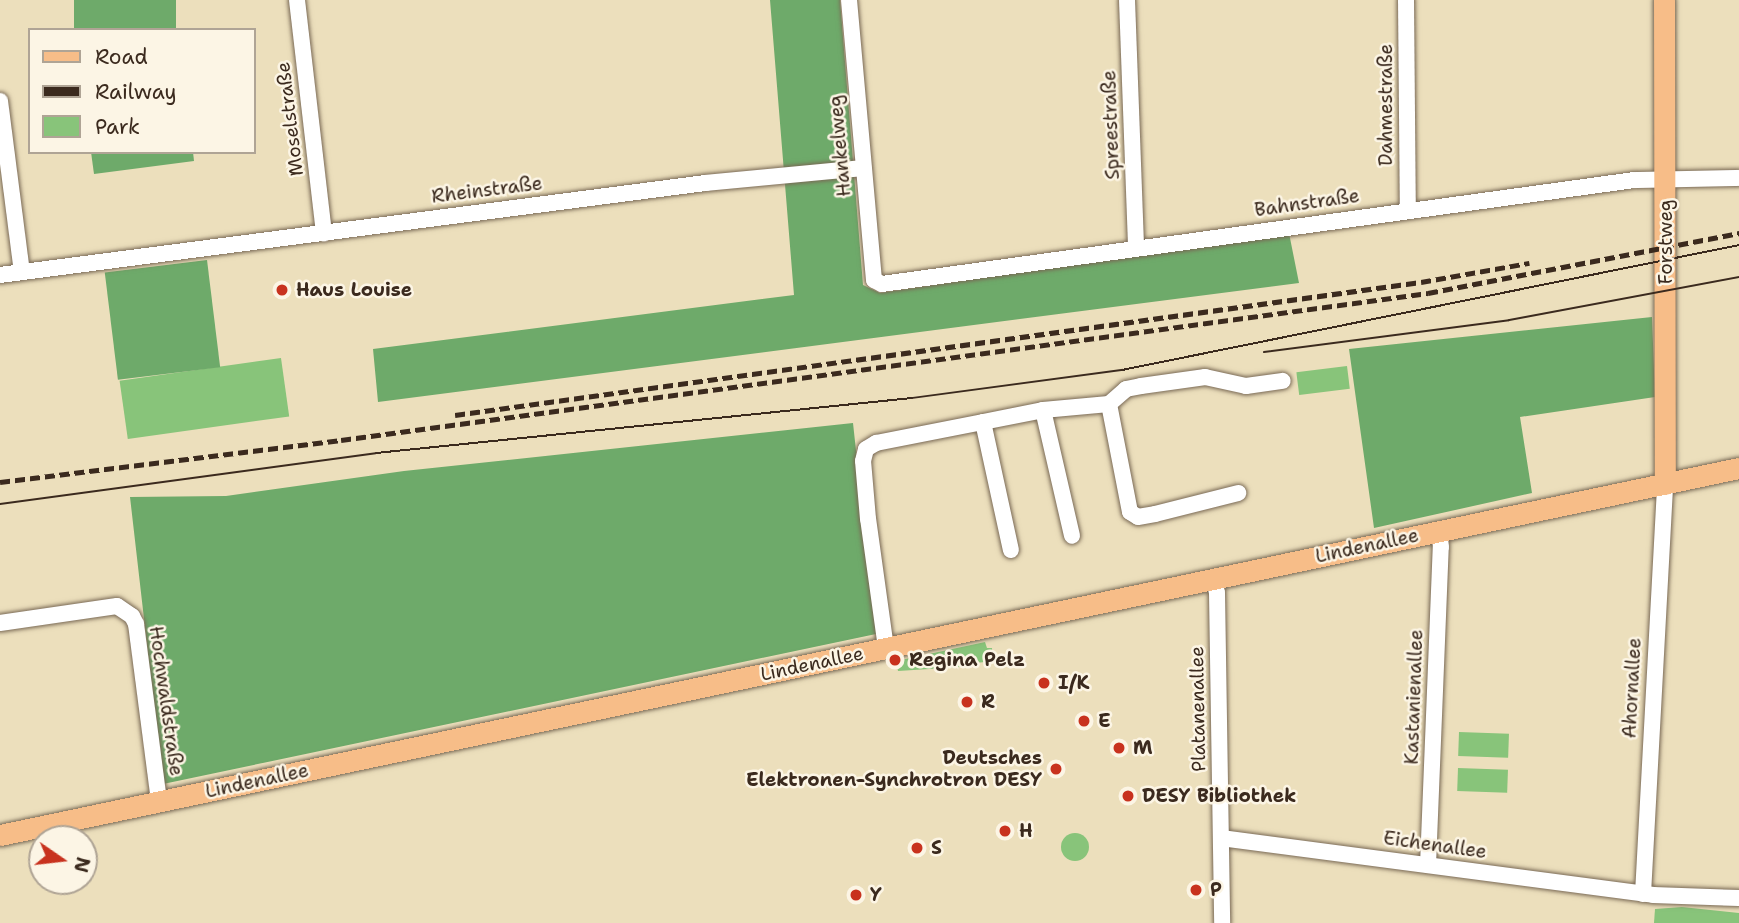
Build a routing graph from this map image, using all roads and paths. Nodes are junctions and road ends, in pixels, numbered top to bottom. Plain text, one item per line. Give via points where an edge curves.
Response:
1 (297, 0) edge
2 (849, 0) edge
3 (1127, 0) edge
4 (1406, 0) edge
5 (1664, 0) edge
6 (0, 101) edge
7 (863, 168) junction
8 (1739, 178) edge
9 (1665, 180) junction
10 (1408, 210) junction
11 (324, 233) junction
12 (1136, 248) junction
13 (22, 272) junction
14 (0, 275) edge
15 (882, 284) joint
16 (1283, 381) dead end
17 (1109, 404) junction
18 (1043, 410) junction
19 (983, 422) junction
20 (1739, 468) edge
21 (1665, 484) junction
22 (1238, 493) dead end
23 (1439, 531) junction
24 (1072, 536) dead end
25 (1011, 550) dead end
26 (1214, 579) junction
27 (0, 623) edge
28 (886, 648) junction
29 (159, 801) junction
30 (0, 835) edge
31 (1221, 838) junction
32 (1428, 865) junction
33 (1643, 894) junction
34 (1739, 898) edge
35 (1222, 923) edge

1 - 11 street, Moselstraße
2 - 7 street, Hankelweg
3 - 12 street, Spreestraße
4 - 10 street, Dahmestraße
5 - 9 main road, Forstweg
6 - 13 street
7 - 11 street, Rheinstraße via 729,180
7 - 15 street, Hankelweg via 874,280
8 - 9 street, Bahnstraße
9 - 10 street, Bahnstraße via 1634,180
9 - 21 main road, Forstweg
10 - 12 street, Bahnstraße
11 - 13 street, Rheinstraße
12 - 15 street, Bahnstraße
13 - 14 street, Rheinstraße
16 - 17 street via 1246,386 1205,377 1126,389
17 - 18 street
17 - 22 street via 1130,512 1138,517
18 - 19 street
18 - 24 street
19 - 25 street
19 - 28 street via 876,443 866,449 868,519
20 - 21 main road, Lindenallee
21 - 23 main road, Lindenallee
21 - 33 street, Ahornallee
23 - 26 main road, Lindenallee
23 - 32 street, Kastanienallee
26 - 28 main road, Lindenallee
26 - 31 street, Platanenallee
27 - 29 street, Hochwaldstraße via 117,606 132,616
28 - 29 main road, Lindenallee
29 - 30 main road, Lindenallee
31 - 32 street, Eichenallee
31 - 35 street, Platanenallee
32 - 33 street, Eichenallee
33 - 34 street, Eichenallee

